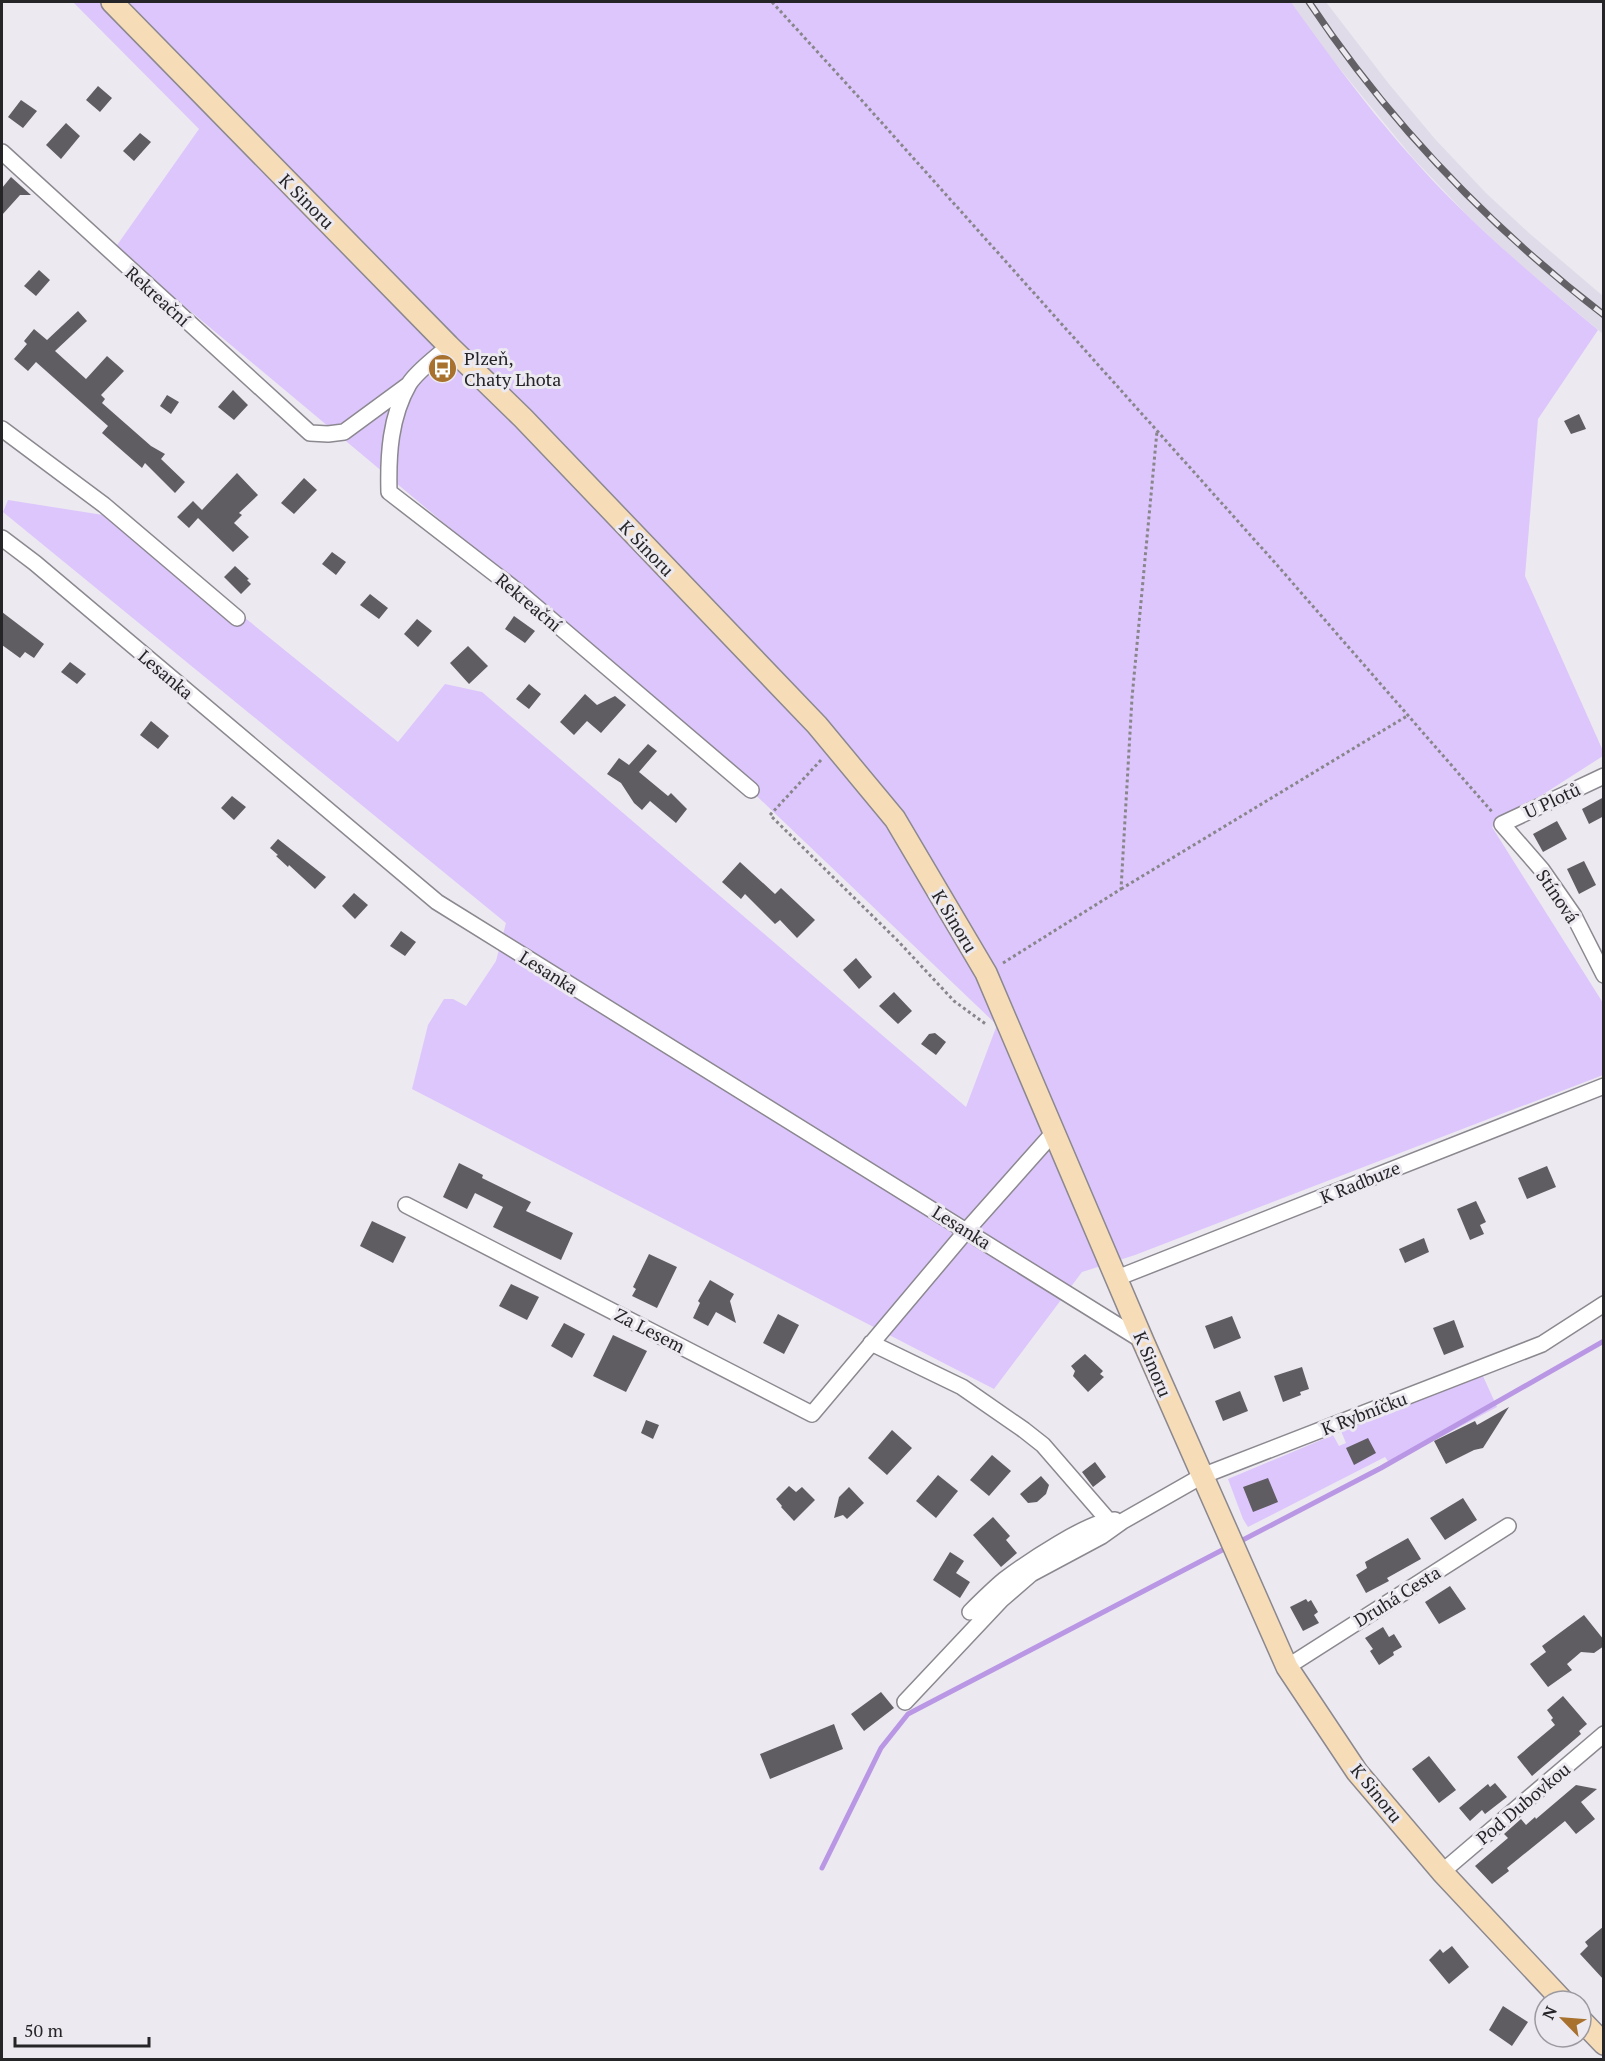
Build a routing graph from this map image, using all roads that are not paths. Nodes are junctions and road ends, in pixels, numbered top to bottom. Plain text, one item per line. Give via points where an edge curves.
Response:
1 (112, 2) edge
2 (2, 152) edge
3 (449, 346) junction
4 (410, 383) junction
5 (2, 429) edge
6 (2, 538) edge
7 (237, 618) dead end
8 (1604, 776) edge
9 (751, 790) dead end
10 (1502, 824) joint
11 (1596, 942) edge
12 (1604, 975) edge
13 (1604, 1086) edge
14 (1055, 1131) junction
15 (406, 1205) dead end
16 (967, 1230) junction
17 (1117, 1278) junction
18 (1604, 1304) edge
19 (1143, 1341) junction
20 (872, 1343) junction
21 (1202, 1476) junction
22 (1115, 1520) junction
23 (1508, 1526) dead end
24 (970, 1612) dead end
25 (1287, 1667) junction
26 (905, 1702) dead end
27 (1604, 1734) edge
28 (1442, 1872) junction
29 (1552, 1989) edge
30 (1593, 2033) edge
31 (1604, 2044) edge

1 - 3 street, K Sinoru
2 - 4 street, Rekreační via 310,433 345,432
3 - 4 street, Rekreační
3 - 14 street, K Sinoru via 809,717 895,819 986,973
4 - 9 street, Rekreační via 389,443 389,492 521,594
5 - 7 street via 104,505
6 - 16 street, Lesanka via 437,902
8 - 10 street, U Plotů
10 - 11 street, Stínová
11 - 12 street, Stínová
13 - 17 street, K Radbuze
14 - 16 street, Za Lesem
14 - 17 street, K Sinoru
15 - 20 street, Za Lesem via 812,1414
16 - 19 street, Lesanka
16 - 20 street, Za Lesem
17 - 19 street, K Sinoru
18 - 21 street, K Rybníčku via 1542,1344
19 - 21 street, K Sinoru
20 - 22 street via 962,1387 1024,1430
21 - 22 street, K Rybníčku
21 - 25 street, K Sinoru
22 - 24 street, K Rybníčku via 1089,1527 1038,1557
22 - 26 street, K Rybníčku via 1102,1536 1031,1574 1001,1600
23 - 25 street, Druhá Cesta
25 - 28 street, K Sinoru via 1358,1772
27 - 28 street, Pod Dubovkou
28 - 29 street, K Sinoru
30 - 31 street

